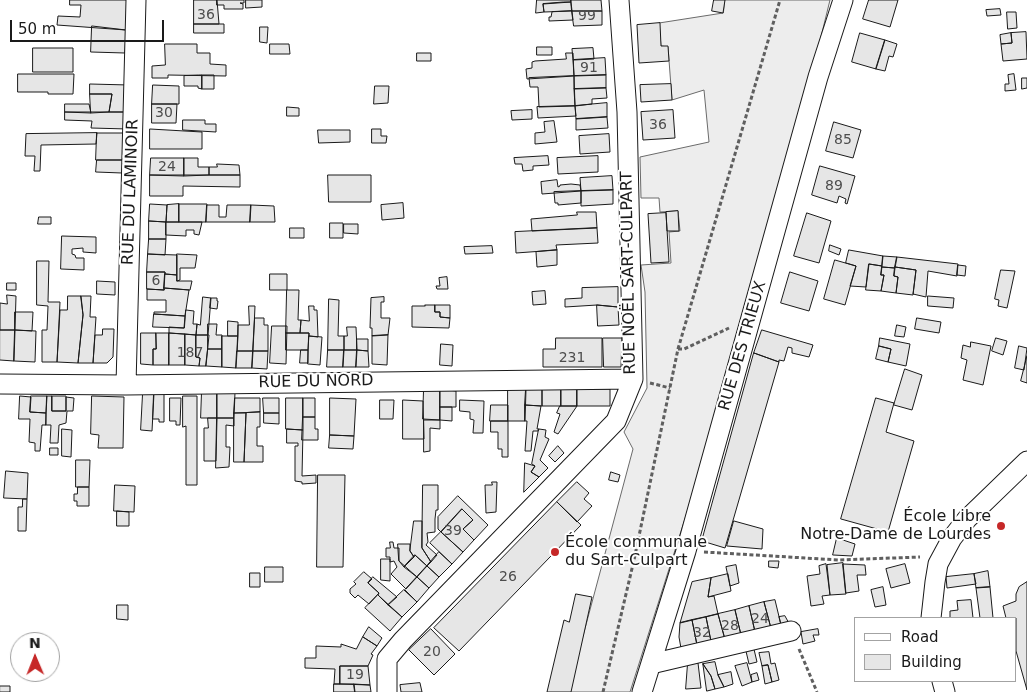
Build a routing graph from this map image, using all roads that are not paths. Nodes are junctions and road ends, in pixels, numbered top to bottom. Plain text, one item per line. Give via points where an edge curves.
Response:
1 (136, 0) edge
2 (619, 0) edge
3 (843, 0) edge
4 (633, 378) junction
5 (0, 384) edge
6 (126, 385) junction
7 (1027, 460) edge
8 (931, 617) edge
9 (791, 631) road end
10 (651, 664) junction
11 (387, 692) edge
12 (642, 692) edge

1 - 6 street, RUE DU LAMINOIR
2 - 4 street, RUE NOËL SART-CULPART via 627,112
3 - 10 street, RUE DES TRIEUX via 813,94 686,551
4 - 6 street, RUE DU NORD
4 - 11 street, RUE NOËL SART-CULPART via 616,421 387,659
5 - 6 street, RUE DU NORD
7 - 8 street via 967,519 943,554 934,582
9 - 10 street
10 - 12 street, RUE DES TRIEUX

